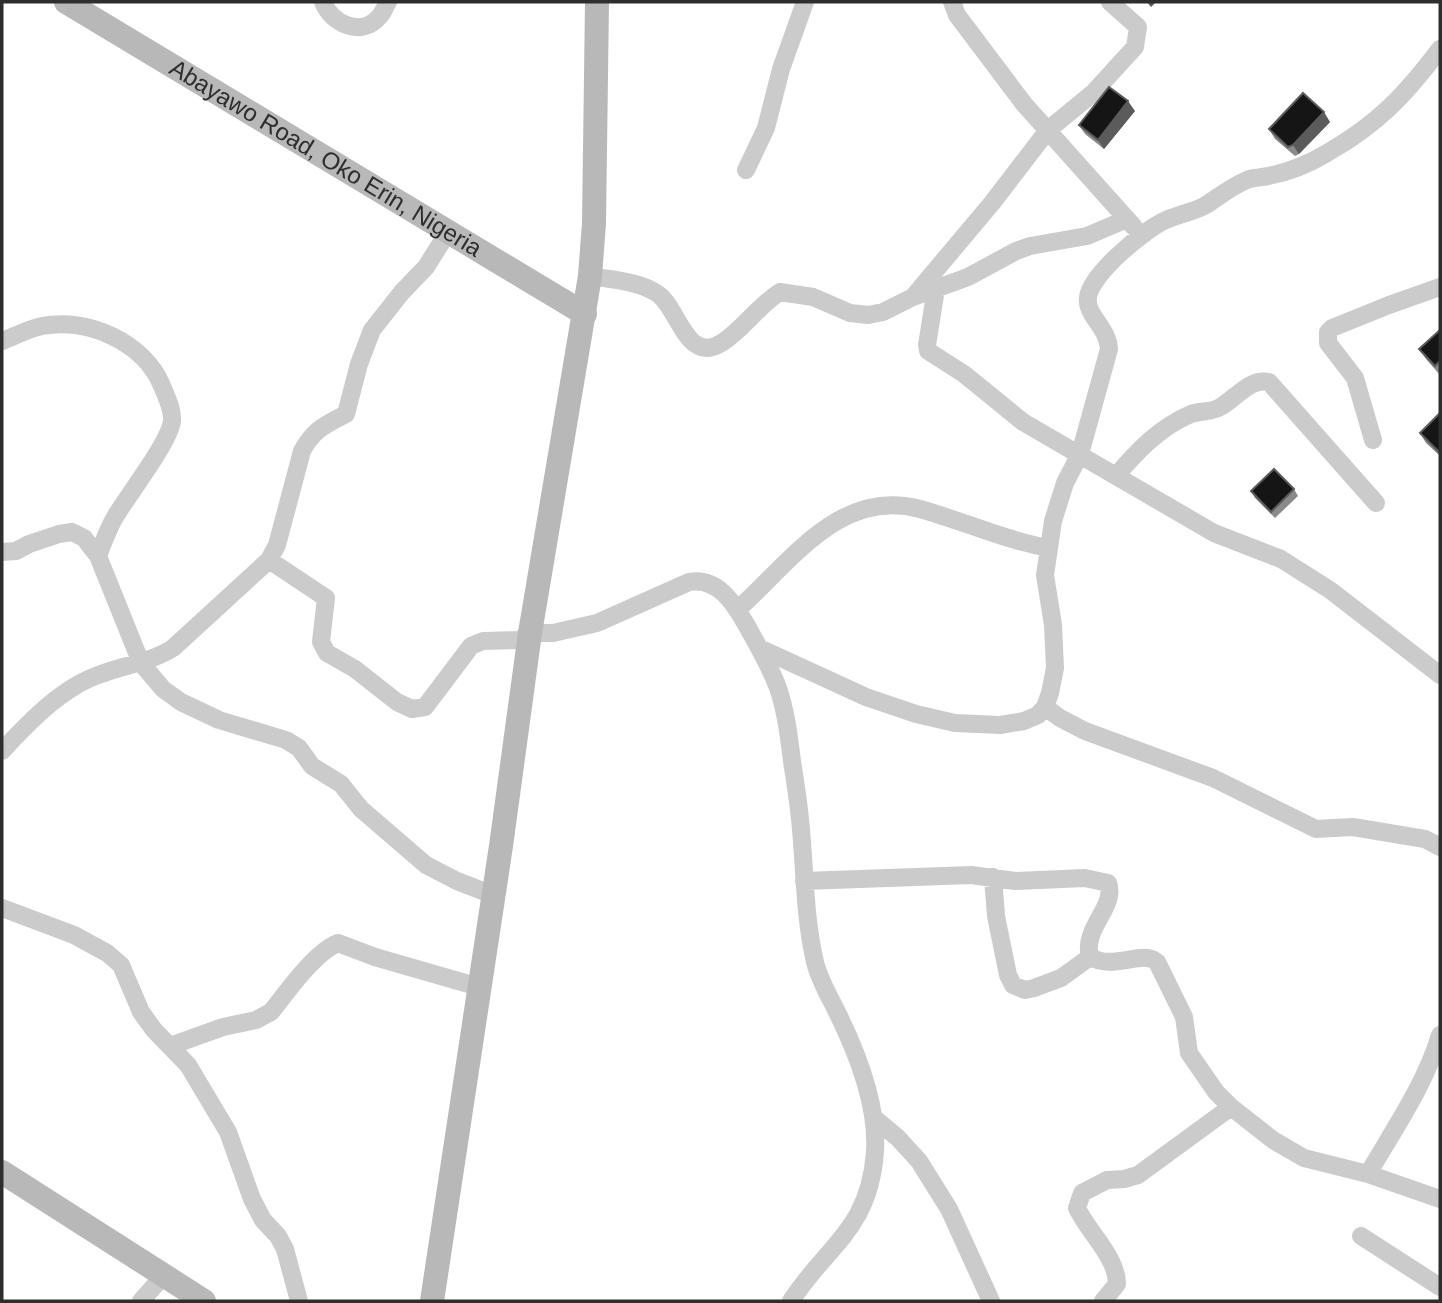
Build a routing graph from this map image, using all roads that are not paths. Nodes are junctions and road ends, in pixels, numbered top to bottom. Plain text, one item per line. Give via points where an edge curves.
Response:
1 (66, 2) edge
2 (323, 2) edge
3 (388, 2) edge
4 (597, 2) edge
5 (805, 2) edge
6 (952, 2) edge
7 (1110, 2) edge
8 (1440, 49) edge
9 (1048, 130) junction
10 (746, 170) dead end
11 (1127, 219) junction
12 (448, 232) junction
13 (1141, 234) junction
14 (590, 276) junction
15 (1440, 288) edge
16 (936, 289) junction
17 (913, 297) junction
18 (584, 314) junction
19 (2, 341) edge
20 (1373, 440) dead end
21 (1080, 454) junction
22 (1116, 476) junction
23 (1376, 503) dead end
24 (1049, 548) junction
25 (2, 552) edge
26 (98, 556) junction
27 (269, 560) junction
28 (738, 609) junction
29 (530, 633) junction
30 (759, 648) junction
31 (141, 663) junction
32 (1440, 675) edge
33 (1045, 707) junction
34 (2, 751) edge
35 (1440, 847) edge
36 (993, 877) junction
37 (804, 881) junction
38 (493, 894) junction
39 (2, 908) edge
40 (1090, 957) junction
41 (480, 987) junction
42 (1440, 1035) edge
43 (170, 1046) junction
44 (1231, 1107) junction
45 (874, 1118) junction
46 (2, 1172) edge
47 (1368, 1174) junction
48 (1440, 1199) edge
49 (1362, 1236) dead end
50 (164, 1275) junction
51 (1440, 1287) edge
52 (141, 1301) edge
53 (204, 1301) edge
54 (299, 1301) edge
55 (432, 1301) edge
56 (791, 1301) edge
57 (991, 1301) edge
58 (1103, 1301) edge

1 - 12 street, Abayawo Road, Oko Erin, Nigeria
2 - 3 street via 338,23 356,27 379,18
4 - 14 street
5 - 10 street via 766,128
6 - 9 street via 992,63
7 - 9 street via 1138,27 1135,47 1093,93
8 - 13 street via 1384,114 1353,137 1294,170 1250,178
9 - 11 street
9 - 17 street
11 - 13 street
11 - 16 street via 1087,236 1016,251 968,278
12 - 18 street, Abayawo Road, Oko Erin, Nigeria
12 - 27 street via 426,267 372,330 346,414 308,439 278,545
13 - 21 street via 1089,291 1089,307 1109,339 1110,349
14 - 17 street via 658,294 672,309 686,337 711,348 780,292 867,315
14 - 18 street
15 - 20 street via 1328,332 1328,343 1355,378
16 - 17 street
16 - 21 street via 928,351 1023,422
18 - 29 street
19 - 26 street via 41,326 83,327 125,344 146,359 159,380 172,420 166,438 114,519
21 - 22 street
21 - 24 street via 1065,483
22 - 23 street via 1138,449 1170,426 1193,413 1213,411 1261,380 1269,382
22 - 32 street via 1214,533 1280,559 1330,590
24 - 28 street via 919,509 893,504 864,508 811,539
24 - 33 street via 1045,575 1054,625 1055,668
25 - 26 street via 72,533 85,538
26 - 31 street
27 - 29 street via 326,598 321,642 327,653 412,709 425,707 471,646 519,640
27 - 31 street via 173,648
28 - 29 street via 714,583 701,580 597,623
28 - 30 street
29 - 38 street
30 - 33 street via 866,696 955,723 1024,721
30 - 37 street via 785,713
31 - 34 street via 99,674 71,688
31 - 38 street via 163,690 181,702 299,748 312,766 335,778 361,809 426,865
33 - 35 street via 1085,731 1221,781 1316,829 1353,827 1425,839
36 - 37 street
36 - 40 street via 1038,882 1085,878 1108,883 1108,901 1091,933
36 - 40 street via 996,916 1013,985 1034,988 1061,978
37 - 45 street via 815,963 851,1042
38 - 41 street
39 - 43 street via 74,935 107,953 121,965 141,1012
40 - 44 street via 1098,962 1124,962 1144,956 1157,962 1184,1017 1189,1053
41 - 43 street via 338,943 313,963 264,1017
41 - 55 street
42 - 47 street via 1416,1092
43 - 54 street via 188,1065 228,1132 252,1199 285,1249
44 - 47 street via 1304,1158
44 - 58 street via 1138,1175 1107,1180 1082,1193 1077,1208 1117,1278 1115,1289
45 - 56 street via 873,1176 861,1212
45 - 57 street via 919,1161 949,1209
46 - 50 street
47 - 48 street
49 - 51 street
50 - 52 street
50 - 53 street

